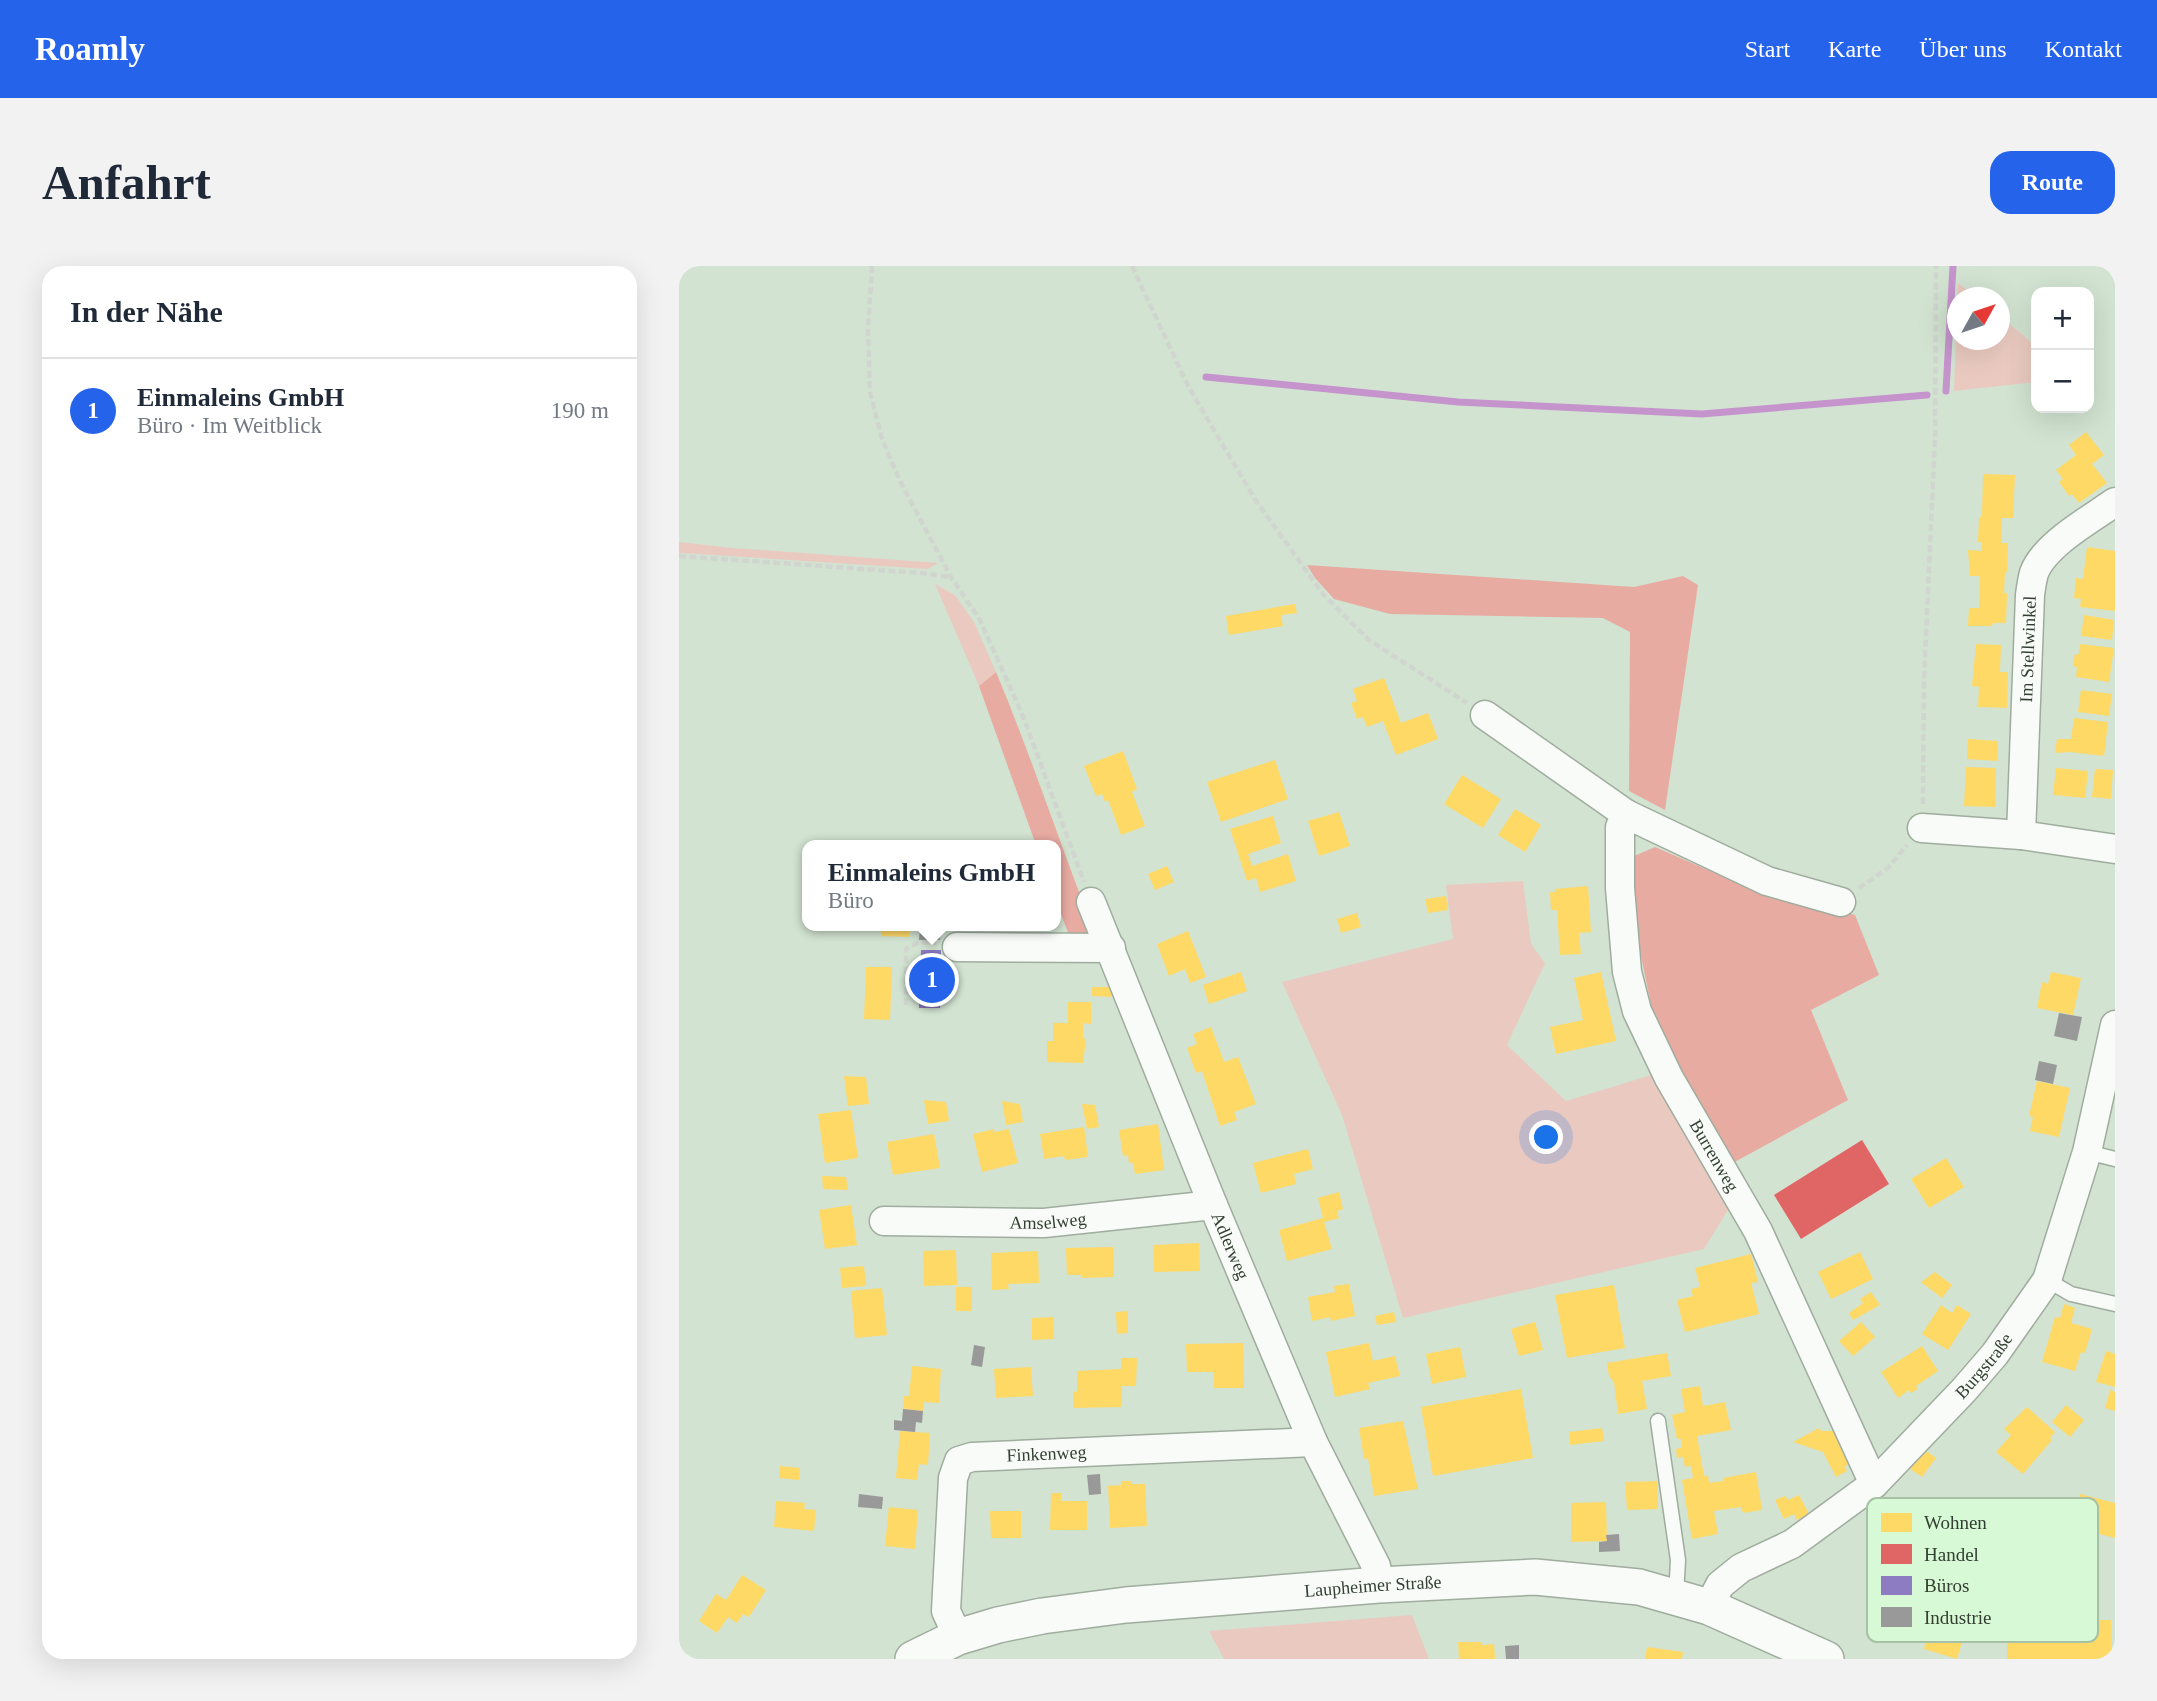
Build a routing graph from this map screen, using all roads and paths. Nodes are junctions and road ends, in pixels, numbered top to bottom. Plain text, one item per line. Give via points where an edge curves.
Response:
1 (872, 266) edge
2 (1132, 266) edge
3 (1936, 266) edge
4 (2115, 502) edge
5 (679, 556) edge
6 (951, 577) junction
7 (1485, 715) joint
8 (1626, 814) junction
9 (1922, 828) junction
10 (2021, 835) junction
11 (2115, 849) edge
12 (1091, 902) joint
13 (1841, 902) joint
14 (949, 945) joint
15 (1111, 948) junction
16 (906, 1005) dead end
17 (2115, 1025) edge
18 (2087, 1152) junction
19 (2115, 1159) edge
20 (1213, 1205) junction
21 (884, 1221) dead end
22 (2047, 1280) junction
23 (2115, 1304) edge
24 (1658, 1421) dead end
25 (1313, 1443) junction
26 (1874, 1484) junction
27 (1379, 1585) junction
28 (1676, 1598) junction
29 (1709, 1607) junction
30 (958, 1637) junction
31 (913, 1659) edge
32 (1826, 1659) edge

1 - 6 path via 870,392 882,439 900,481
2 - 7 path via 1188,386 1256,501 1323,594 1369,640
3 - 9 path
4 - 10 street, Im Stellwinkel via 2057,544 2034,572
5 - 6 path
6 - 12 path via 980,620 1023,716
7 - 8 street
8 - 13 street via 1767,881
8 - 26 street, Burrenweg via 1620,827 1620,888 1627,972 1636,1011 1669,1078 1758,1231
9 - 10 street
9 - 13 path via 1888,868
10 - 11 street
12 - 15 street, Adlerweg
14 - 15 street
14 - 16 path via 919,942 906,949
15 - 20 street, Adlerweg
17 - 18 street, Burgstraße
18 - 19 lane
18 - 22 street, Burgstraße
20 - 21 street, Amselweg via 1044,1223
20 - 25 street, Adlerweg
22 - 23 lane via 2071,1294
22 - 26 street, Burgstraße via 1995,1354
24 - 28 lane via 1678,1560
25 - 27 street, Adlerweg via 1377,1566
25 - 30 street, Finkenweg via 959,1461 953,1478 946,1611
26 - 29 street, Burgstraße via 1792,1544 1741,1568 1720,1585
27 - 28 street, Laupheimer Straße via 1535,1577 1639,1587
27 - 30 street, Laupheimer Straße via 1126,1605 1042,1616
28 - 29 street, Laupheimer Straße
29 - 32 street, Laupheimer Straße
30 - 31 street, Laupheimer Straße

